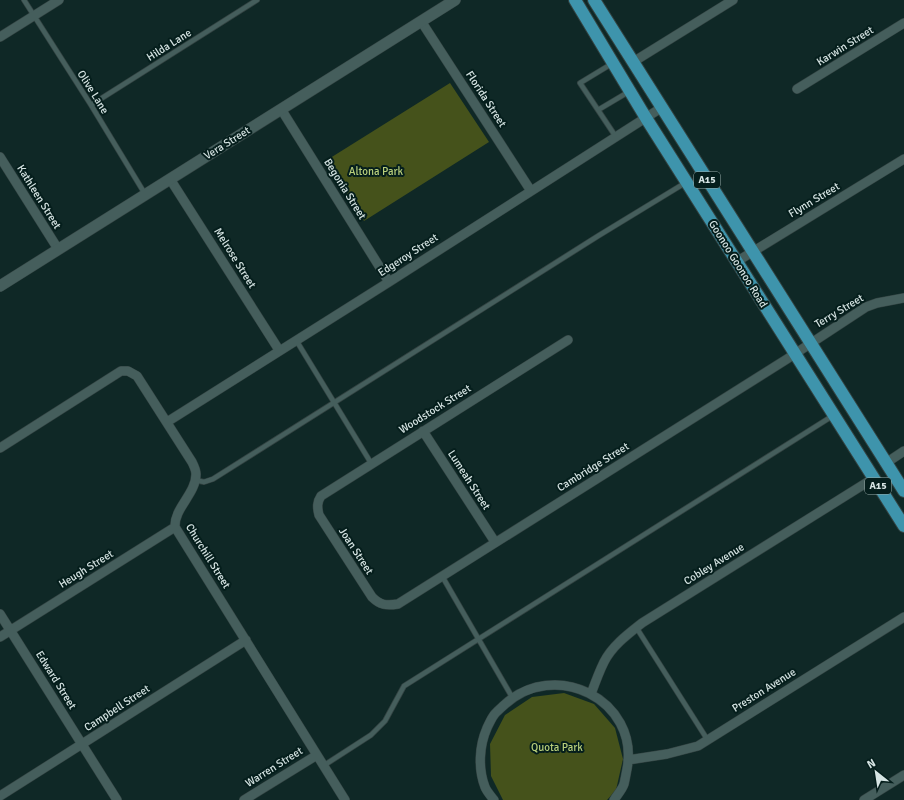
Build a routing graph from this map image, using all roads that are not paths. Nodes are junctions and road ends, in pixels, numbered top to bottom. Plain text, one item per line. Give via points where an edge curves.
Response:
1 (24, 0) edge
2 (59, 0) edge
3 (257, 0) edge
4 (575, 0) edge
5 (594, 0) edge
6 (733, 0) edge
7 (448, 2) edge
8 (34, 16) junction
9 (421, 21) junction
10 (904, 22) edge
11 (0, 37) edge
12 (633, 62) junction
13 (613, 63) junction
14 (797, 89) dead end
15 (630, 91) junction
16 (91, 105) junction
17 (662, 108) junction
18 (281, 109) junction
19 (598, 110) junction
20 (646, 118) junction
21 (616, 137) junction
22 (0, 157) edge
23 (904, 159) edge
24 (170, 179) junction
25 (686, 182) junction
26 (531, 191) junction
27 (145, 194) junction
28 (58, 249) junction
29 (753, 252) junction
30 (736, 262) junction
31 (389, 282) junction
32 (0, 286) edge
33 (904, 298) edge
34 (296, 340) junction
35 (568, 340) dead end
36 (811, 343) junction
37 (279, 350) junction
38 (795, 353) junction
39 (333, 403) junction
40 (834, 415) junction
41 (167, 422) junction
42 (423, 431) junction
43 (0, 448) edge
44 (904, 452) edge
45 (371, 463) junction
46 (886, 463) junction
47 (874, 478) junction
48 (195, 480) junction
49 (904, 491) edge
50 (318, 501) joint
51 (904, 526) edge
52 (175, 528) junction
53 (495, 542) junction
54 (442, 576) junction
55 (385, 606) joint
56 (0, 614) edge
57 (904, 617) edge
58 (636, 627) junction
59 (10, 630) junction
60 (0, 637) edge
61 (479, 639) junction
62 (246, 640) junction
63 (591, 694) junction
64 (512, 697) junction
65 (707, 740) junction
66 (82, 745) junction
67 (317, 755) junction
68 (628, 760) junction
69 (323, 766) junction
70 (904, 775) edge
71 (0, 796) edge
72 (117, 800) edge
73 (244, 800) edge
74 (345, 800) edge
75 (494, 800) edge
76 (614, 800) edge
77 (864, 800) edge

1 - 8 lane, Olive Lane
2 - 8 street
3 - 16 lane, Hilda Lane
4 - 13 highway, Goonoo Goonoo Road / A15
5 - 12 highway, Goonoo Goonoo Road / A15
6 - 12 street
7 - 9 street, Vera Street
8 - 11 street
8 - 16 lane, Olive Lane
9 - 18 street, Vera Street
9 - 26 street, Florida Street
10 - 14 street, Karwin Street
12 - 17 highway, Goonoo Goonoo Road / A15
13 - 15 highway, Goonoo Goonoo Road / A15
13 - 19 lane via 580,83
15 - 19 lane
15 - 20 highway, Goonoo Goonoo Road / A15
16 - 27 lane, Olive Lane
17 - 20 street, Edgeroy Street
17 - 29 highway, Goonoo Goonoo Road / A15
18 - 24 street, Vera Street
18 - 31 street, Begonia Street
19 - 21 lane
20 - 21 street, Edgeroy Street
20 - 25 highway, Goonoo Goonoo Road / A15
21 - 26 street, Edgeroy Street
22 - 28 street, Kathleen Street
23 - 29 street, Flynn Street
24 - 27 street, Vera Street
24 - 37 street, Melrose Street
25 - 30 highway, Goonoo Goonoo Road / A15
25 - 39 lane
26 - 31 street, Edgeroy Street
27 - 28 street, Vera Street
28 - 32 street, Vera Street
29 - 30 street, Flynn Street
29 - 36 highway, Goonoo Goonoo Road / A15
30 - 38 highway, Goonoo Goonoo Road / A15
31 - 34 street, Edgeroy Street
33 - 36 street, Terry Street via 866,307
34 - 37 street, Edgeroy Street
34 - 39 lane
35 - 42 street, Woodstock Street
36 - 38 street, Cambridge Street
36 - 46 highway, Goonoo Goonoo Road / A15
37 - 41 street, Edgeroy Street
38 - 40 highway, Goonoo Goonoo Road / A15
38 - 53 street, Cambridge Street
39 - 45 lane
39 - 48 lane via 213,479 204,482
40 - 47 highway, Goonoo Goonoo Road / A15
40 - 61 lane
41 - 43 street via 137,376 128,371 121,372
41 - 48 street via 192,462
42 - 45 street, Woodstock Street
42 - 53 street, Lumeah Street
44 - 46 street
45 - 50 street, Woodstock Street via 326,492
46 - 49 highway, Goonoo Goonoo Road / A15
47 - 51 highway, Goonoo Goonoo Road / A15
47 - 58 street, Cobley Avenue
48 - 52 street, Churchill Street via 177,515
50 - 55 street, Joan Street via 319,515 372,596
52 - 59 street, Heugh Street
52 - 62 street, Churchill Street
53 - 54 street, Cambridge Street
54 - 55 street, Cambridge Street via 398,604
54 - 61 lane
56 - 59 street, Edward Street
57 - 65 street, Preston Avenue
58 - 63 street, Cobley Avenue via 604,661
58 - 65 lane
59 - 60 street, Heugh Street
59 - 66 street, Edward Street
61 - 64 lane
61 - 69 lane via 404,686 385,721 371,735
62 - 66 street, Campbell Street
62 - 67 street, Churchill Street
63 - 64 street via 572,686 551,684 531,688
63 - 68 street via 607,706 619,722 626,740
64 - 75 street via 494,715 483,738 480,763 486,787
65 - 68 street, Preston Avenue via 698,746 667,754
66 - 71 street, Campbell Street
66 - 72 street, Edward Street
67 - 69 street, Churchill Street
67 - 73 street, Warren Street
68 - 76 street via 624,784
69 - 74 street, Churchill Street
70 - 77 street

